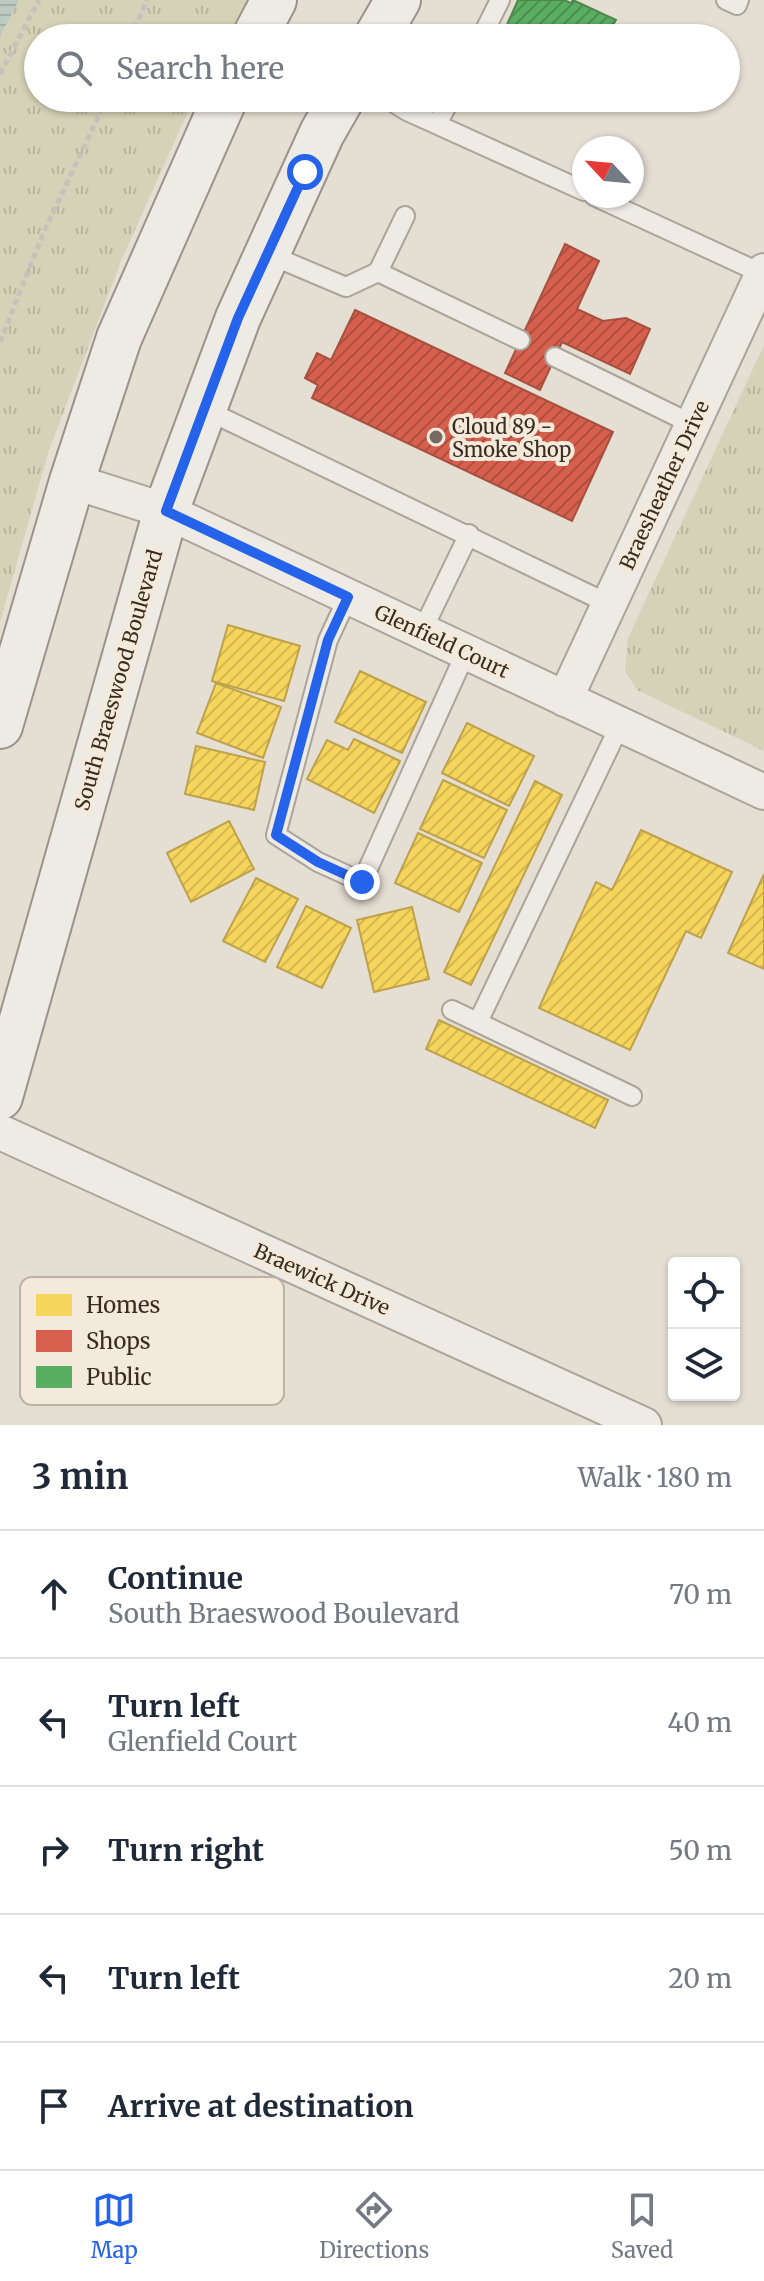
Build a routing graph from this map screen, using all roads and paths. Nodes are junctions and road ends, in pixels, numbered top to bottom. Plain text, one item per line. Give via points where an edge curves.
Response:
1 (39, 0) edge
2 (147, 0) edge
3 (274, 0) edge
4 (398, 0) edge
5 (500, 0) edge
6 (726, 0) edge
7 (739, 0) edge
8 (26, 24) edge
9 (137, 24) edge
10 (261, 24) edge
11 (384, 24) edge
12 (488, 24) edge
13 (24, 28) edge
14 (0, 74) edge
15 (100, 112) edge
16 (219, 112) edge
17 (334, 112) edge
18 (413, 112) edge
19 (443, 112) edge
20 (437, 124) junction
21 (572, 186) edge
22 (621, 208) edge
23 (405, 216) dead end
24 (268, 254) junction
25 (378, 272) junction
26 (763, 272) edge
27 (520, 340) dead end
28 (0, 342) edge
29 (555, 357) dead end
30 (204, 409) junction
31 (692, 424) junction
32 (72, 481) junction
33 (166, 511) junction
34 (469, 534) junction
35 (348, 597) junction
36 (609, 604) junction
37 (422, 631) junction
38 (466, 652) junction
39 (565, 699) junction
40 (620, 725) junction
41 (0, 726) edge
42 (764, 792) edge
43 (452, 1010) dead end
44 (478, 1022) junction
45 (632, 1096) dead end
46 (0, 1097) edge
47 (0, 1132) edge
48 (644, 1425) edge

1 - 8 path
2 - 9 path
3 - 10 main road
4 - 11 main road
5 - 12 lane
6 - 7 lane via 737,5
13 - 14 path
15 - 28 path
16 - 32 main road via 119,338
17 - 24 main road, South Braeswood Boulevard
18 - 20 lane
19 - 20 lane
20 - 21 lane
22 - 26 lane
23 - 25 lane
24 - 25 lane via 346,287
24 - 30 main road, South Braeswood Boulevard
25 - 27 lane
26 - 31 street, Braesheather Drive
29 - 31 lane
30 - 33 main road, South Braeswood Boulevard
30 - 34 lane
31 - 36 street, Braesheather Drive
32 - 33 street, Glenfield Court
32 - 41 main road
33 - 35 street, Glenfield Court
33 - 46 main road, South Braeswood Boulevard
34 - 36 lane
34 - 37 lane
35 - 37 street, Glenfield Court
35 - 38 lane via 328,640 276,835 318,862 362,882
36 - 39 street, Braesheather Drive
37 - 38 street, Glenfield Court
38 - 39 street, Glenfield Court
39 - 40 street, Glenfield Court
40 - 42 street, Glenfield Court
40 - 44 lane
43 - 44 lane
44 - 45 lane
47 - 48 street, Braewick Drive

